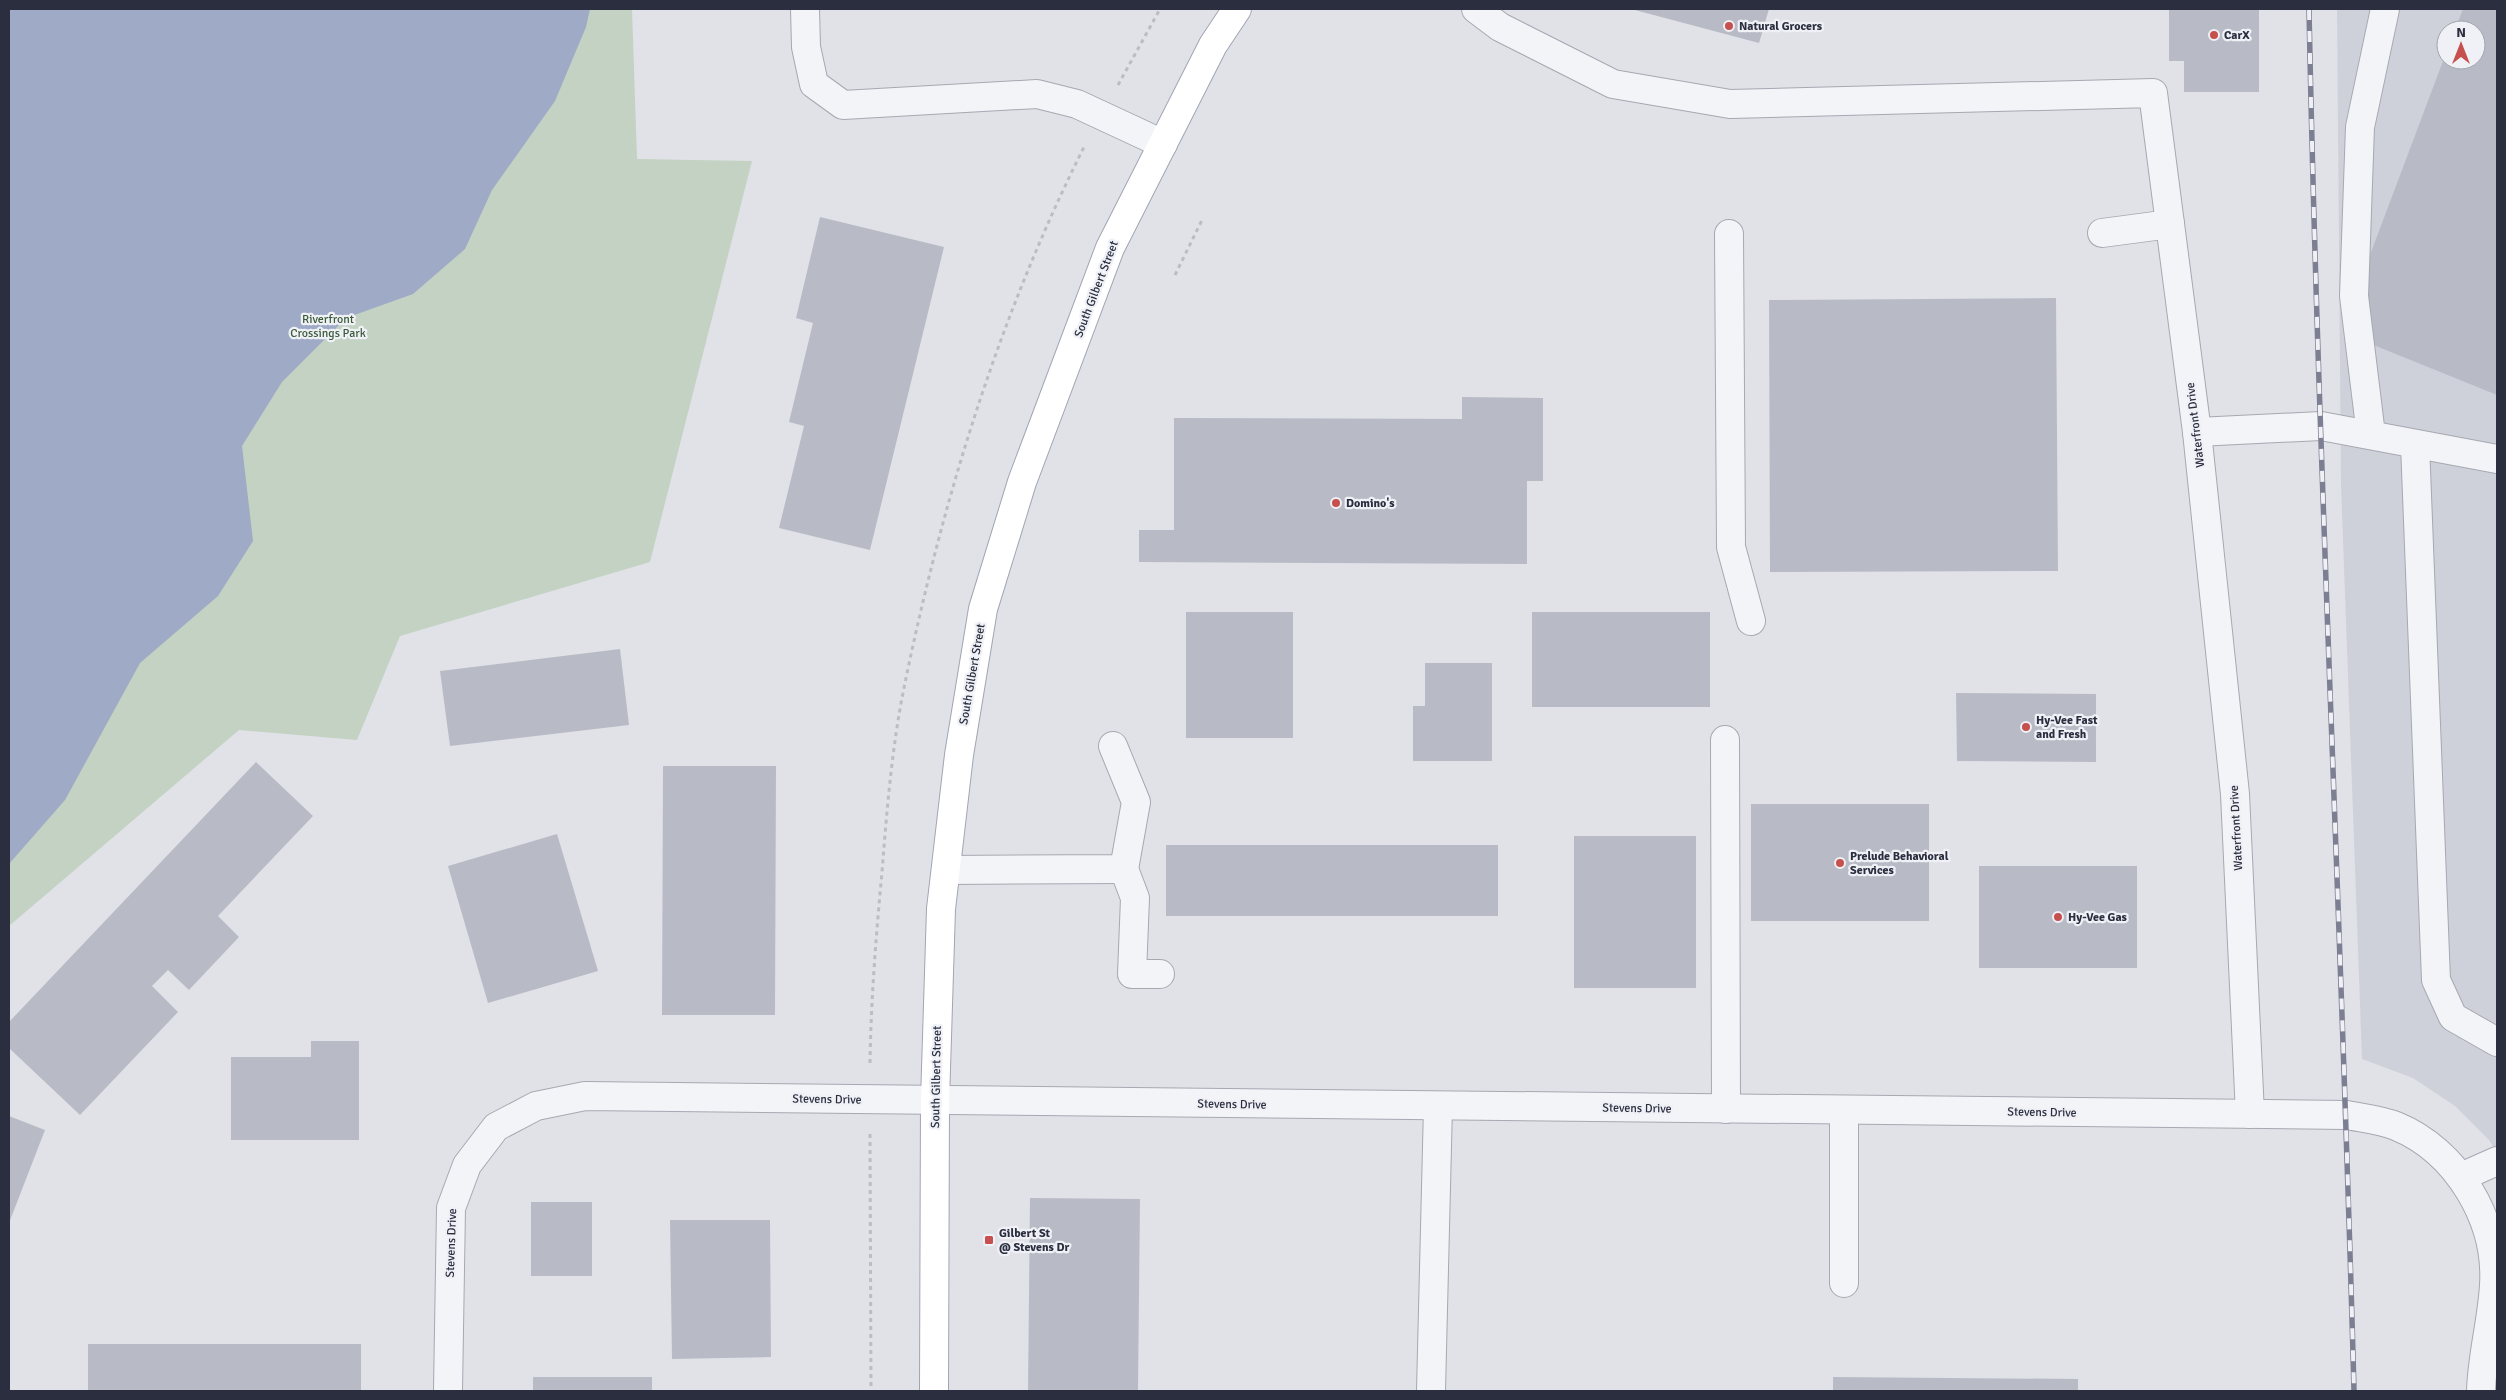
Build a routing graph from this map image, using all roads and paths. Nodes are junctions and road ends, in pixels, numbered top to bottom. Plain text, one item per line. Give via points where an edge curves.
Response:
1 (805, 9) edge
2 (1160, 9) edge
3 (1237, 9) edge
4 (1476, 9) edge
5 (2385, 9) edge
6 (1115, 90) dead end
7 (1163, 144) junction
8 (1203, 218) dead end
9 (2170, 224) junction
10 (2102, 232) dead end
11 (1729, 234) dead end
12 (1175, 275) dead end
13 (2197, 432) junction
14 (2371, 435) junction
15 (2415, 444) junction
16 (2497, 459) edge
17 (1751, 621) dead end
18 (1725, 740) dead end
19 (1112, 746) dead end
20 (1124, 869) junction
21 (946, 870) junction
22 (1160, 974) dead end
23 (2497, 1042) edge
24 (935, 1101) junction
25 (1438, 1106) junction
26 (1726, 1109) junction
27 (1844, 1110) junction
28 (2250, 1114) junction
29 (2497, 1161) edge
30 (2461, 1177) junction
31 (1844, 1283) dead end
32 (448, 1391) edge
33 (934, 1391) edge
34 (1431, 1391) edge
35 (2481, 1391) edge

1 - 7 street via 806,47 814,84 843,105 1037,94 1077,104
2 - 6 path
3 - 7 main road, South Gilbert Street via 1213,45
4 - 9 street, Waterfront Drive via 1500,27 1612,84 1730,104 2153,93
5 - 14 street via 2360,126 2354,296
7 - 21 main road, South Gilbert Street via 1110,248 1022,482 983,609 959,755
8 - 12 path
9 - 10 street
9 - 13 street, Waterfront Drive
11 - 17 street via 1731,547
13 - 14 street via 2321,426
13 - 28 street, Waterfront Drive via 2235,794
14 - 15 street
15 - 16 street
15 - 23 street via 2436,980 2453,1017
18 - 26 street
19 - 20 street via 1136,802
20 - 21 street
20 - 22 street via 1135,898 1132,974
21 - 24 main road, South Gilbert Street
24 - 25 street, Stevens Drive
24 - 32 street, Stevens Drive via 585,1096 536,1106 496,1127 467,1165 450,1208
24 - 33 main road, South Gilbert Street
25 - 26 street, Stevens Drive
25 - 34 street
26 - 27 street, Stevens Drive
27 - 28 street, Stevens Drive
27 - 31 street
28 - 30 street via 2347,1115 2395,1126 2432,1147
29 - 30 street
30 - 35 street via 2480,1208 2492,1248 2494,1285

